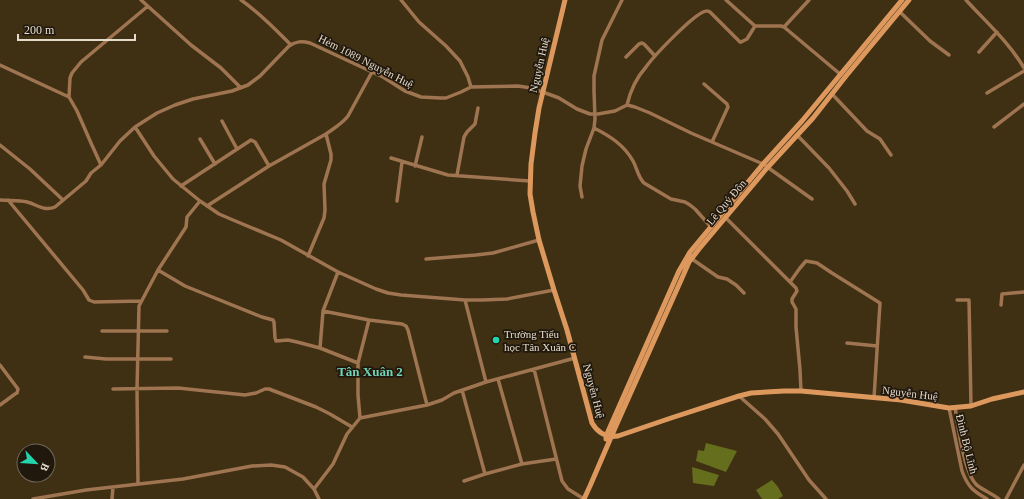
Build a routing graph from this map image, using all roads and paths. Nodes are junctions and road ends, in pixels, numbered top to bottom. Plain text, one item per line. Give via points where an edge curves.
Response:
1 (141, 0) edge
2 (241, 0) edge
3 (401, 0) edge
4 (565, 0) edge
5 (622, 0) edge
6 (726, 0) edge
7 (808, 0) edge
8 (902, 0) edge
9 (909, 0) edge
10 (966, 0) edge
11 (148, 6) junction
12 (900, 12) junction
13 (755, 26) junction
14 (784, 27) junction
15 (996, 32) junction
16 (873, 39) junction
17 (291, 45) junction
18 (979, 52) dead end
19 (949, 55) dead end
20 (655, 56) junction
21 (626, 57) dead end
22 (1023, 61) edge
23 (0, 65) edge
24 (1024, 68) edge
25 (1024, 71) edge
26 (372, 72) junction
27 (840, 74) junction
28 (704, 84) dead end
29 (471, 87) junction
30 (241, 88) junction
31 (542, 92) junction
32 (987, 93) dead end
33 (832, 94) junction
34 (69, 97) junction
35 (1024, 104) edge
36 (627, 105) junction
37 (478, 108) dead end
38 (595, 114) junction
39 (222, 121) dead end
40 (994, 127) dead end
41 (135, 128) junction
42 (594, 128) junction
43 (326, 134) junction
44 (797, 135) junction
45 (422, 137) dead end
46 (200, 139) dead end
47 (712, 142) junction
48 (0, 145) edge
49 (237, 149) junction
50 (891, 155) dead end
51 (391, 158) dead end
52 (402, 162) junction
53 (215, 164) junction
54 (101, 165) junction
55 (269, 166) junction
56 (415, 166) junction
57 (765, 166) junction
58 (458, 176) junction
59 (530, 181) junction
60 (181, 186) junction
61 (582, 197) dead end
62 (812, 199) dead end
63 (0, 200) edge
64 (8, 200) junction
65 (63, 200) junction
66 (200, 201) junction
67 (397, 201) dead end
68 (855, 204) dead end
69 (208, 206) junction
70 (726, 218) junction
71 (711, 227) junction
72 (540, 240) junction
73 (308, 256) junction
74 (426, 259) dead end
75 (692, 259) junction
76 (158, 270) junction
77 (338, 272) junction
78 (790, 282) junction
79 (554, 290) junction
80 (1024, 292) edge
81 (744, 293) dead end
82 (465, 300) junction
83 (957, 300) dead end
84 (141, 301) junction
85 (1001, 305) dead end
86 (322, 310) junction
87 (662, 316) junction
88 (369, 320) junction
89 (138, 330) junction
90 (102, 331) dead end
91 (168, 331) dead end
92 (847, 343) dead end
93 (877, 346) junction
94 (320, 348) junction
95 (84, 357) dead end
96 (575, 358) junction
97 (138, 359) junction
98 (171, 359) dead end
99 (358, 364) junction
100 (0, 365) edge
101 (534, 369) junction
102 (498, 379) junction
103 (486, 382) junction
104 (113, 389) dead end
105 (137, 389) junction
106 (462, 390) junction
107 (800, 391) junction
108 (1024, 392) edge
109 (739, 396) junction
110 (874, 398) junction
111 (0, 405) edge
112 (427, 405) junction
113 (971, 406) junction
114 (955, 407) junction
115 (949, 408) junction
116 (360, 418) junction
117 (352, 427) junction
118 (608, 436) junction
119 (556, 459) junction
120 (522, 464) junction
121 (1024, 465) edge
122 (485, 474) junction
123 (464, 481) dead end
124 (138, 484) junction
125 (113, 487) junction
126 (314, 489) junction
127 (56, 497) edge
128 (33, 499) edge
129 (112, 499) edge
130 (319, 499) edge
131 (584, 499) edge
132 (826, 499) edge
133 (988, 499) edge
134 (999, 499) edge
135 (1006, 499) edge

1 - 11 street
2 - 17 street via 271,24
3 - 29 street via 419,22 460,61
4 - 31 main road, Nguyễn Huệ
5 - 38 street via 602,40 594,76
6 - 13 street
7 - 14 street
8 - 16 main road, Lê Quý Đôn
9 - 12 main road, Lê Quý Đôn
10 - 15 street
11 - 30 street
11 - 34 street via 76,67 70,78
12 - 16 main road, Lê Quý Đôn
12 - 19 street via 930,41
13 - 14 street
13 - 20 street via 745,40 740,42 706,11 680,31
14 - 27 street
15 - 18 street
15 - 22 street
16 - 27 main road, Lê Quý Đôn
16 - 33 main road, Lê Quý Đôn
17 - 26 street, Hẻm 1089 Nguyễn Huệ via 302,41 310,43
17 - 30 street via 260,76
20 - 21 street via 642,43
20 - 36 street via 639,76
22 - 24 street
23 - 34 street
25 - 32 street
26 - 29 street, Hẻm 1089 Nguyễn Huệ via 421,97 446,98
26 - 43 street via 344,122
27 - 57 main road, Lê Quý Đôn
28 - 47 street via 728,107
29 - 31 street, Hẻm 1089 Nguyễn Huệ via 518,86
30 - 41 street via 175,105 157,113
31 - 38 street, Hẻm 1089 Nguyễn Huệ via 559,98 583,112
31 - 59 main road, Nguyễn Huệ
33 - 44 main road, Lê Quý Đôn
33 - 50 street via 866,131 880,139
34 - 54 street
35 - 40 street
36 - 38 street via 615,111
36 - 47 street
37 - 58 street via 475,124 464,137
38 - 42 street
39 - 49 street
41 - 54 street via 120,141
41 - 60 street via 154,156
42 - 61 street via 582,166
42 - 71 street via 621,145 644,183 671,199 690,205
43 - 55 street
43 - 73 street via 331,160 324,184 325,210
44 - 57 main road, Lê Quý Đôn
44 - 68 street via 829,168
45 - 56 street
46 - 53 street
47 - 57 street
48 - 65 street
49 - 53 street
49 - 55 street via 254,141
51 - 52 street
52 - 56 street
52 - 67 street
53 - 60 street
54 - 65 street via 91,173 86,182
55 - 69 street
56 - 58 street
57 - 62 street
57 - 70 main road, Lê Quý Đôn
57 - 71 main road, Lê Quý Đôn
58 - 59 street
59 - 72 main road, Nguyễn Huệ via 532,207
60 - 66 street
63 - 64 street
64 - 65 street via 48,209
64 - 84 street via 89,300
66 - 69 street
66 - 76 street via 187,217 186,226
69 - 73 street via 233,220 281,240
70 - 75 main road, Lê Quý Đôn
70 - 78 street
71 - 87 main road, Lê Quý Đôn via 690,252 679,271
72 - 74 street via 493,253
72 - 79 main road, Nguyễn Huệ
73 - 77 street
75 - 81 street via 718,277 727,279
75 - 87 main road, Lê Quý Đôn
76 - 84 street
76 - 94 street via 185,286 273,320 276,341 292,340
77 - 82 street via 388,293
77 - 86 street
78 - 93 street via 806,261 813,262 880,303
78 - 107 street via 796,288 792,302 796,309
79 - 82 street via 507,299
79 - 96 main road, Nguyễn Huệ
80 - 85 street via 1002,294
82 - 103 street
83 - 113 street via 969,300
84 - 89 street via 138,308
86 - 88 street
86 - 94 street
87 - 118 main road, Lê Quý Đôn
88 - 99 street
88 - 112 street via 406,326
89 - 90 street
89 - 91 street
89 - 97 street
92 - 93 street
93 - 110 street
94 - 99 street
95 - 97 street
96 - 101 street
96 - 118 main road, Nguyễn Huệ via 592,423 595,429
97 - 98 street
97 - 105 street
99 - 116 street
100 - 111 street via 18,390
101 - 102 street
101 - 119 street
102 - 103 street
102 - 120 street
103 - 106 street
104 - 105 street
105 - 117 street via 178,388 246,395 267,389 316,408
105 - 124 street
106 - 112 street
106 - 122 street
107 - 109 main road, Nguyễn Huệ via 784,390
107 - 110 main road, Nguyễn Huệ
108 - 113 main road, Nguyễn Huệ
109 - 118 main road, Nguyễn Huệ via 618,436
109 - 132 street via 778,434 809,480
110 - 115 main road, Nguyễn Huệ
112 - 116 street
113 - 114 main road, Nguyễn Huệ
114 - 115 main road, Nguyễn Huệ
114 - 134 street, Đinh Bộ Lĩnh via 964,453 973,481
115 - 133 street, Đinh Bộ Lĩnh via 965,479 976,493
116 - 117 street
117 - 126 street via 329,470
118 - 131 main road, Lê Quý Đôn via 607,448
119 - 120 street
119 - 131 street via 562,481 568,490
120 - 122 street
121 - 135 street
122 - 123 street
124 - 125 street
124 - 126 street via 271,465 295,472
125 - 127 street
125 - 129 street
126 - 130 street
127 - 128 street

